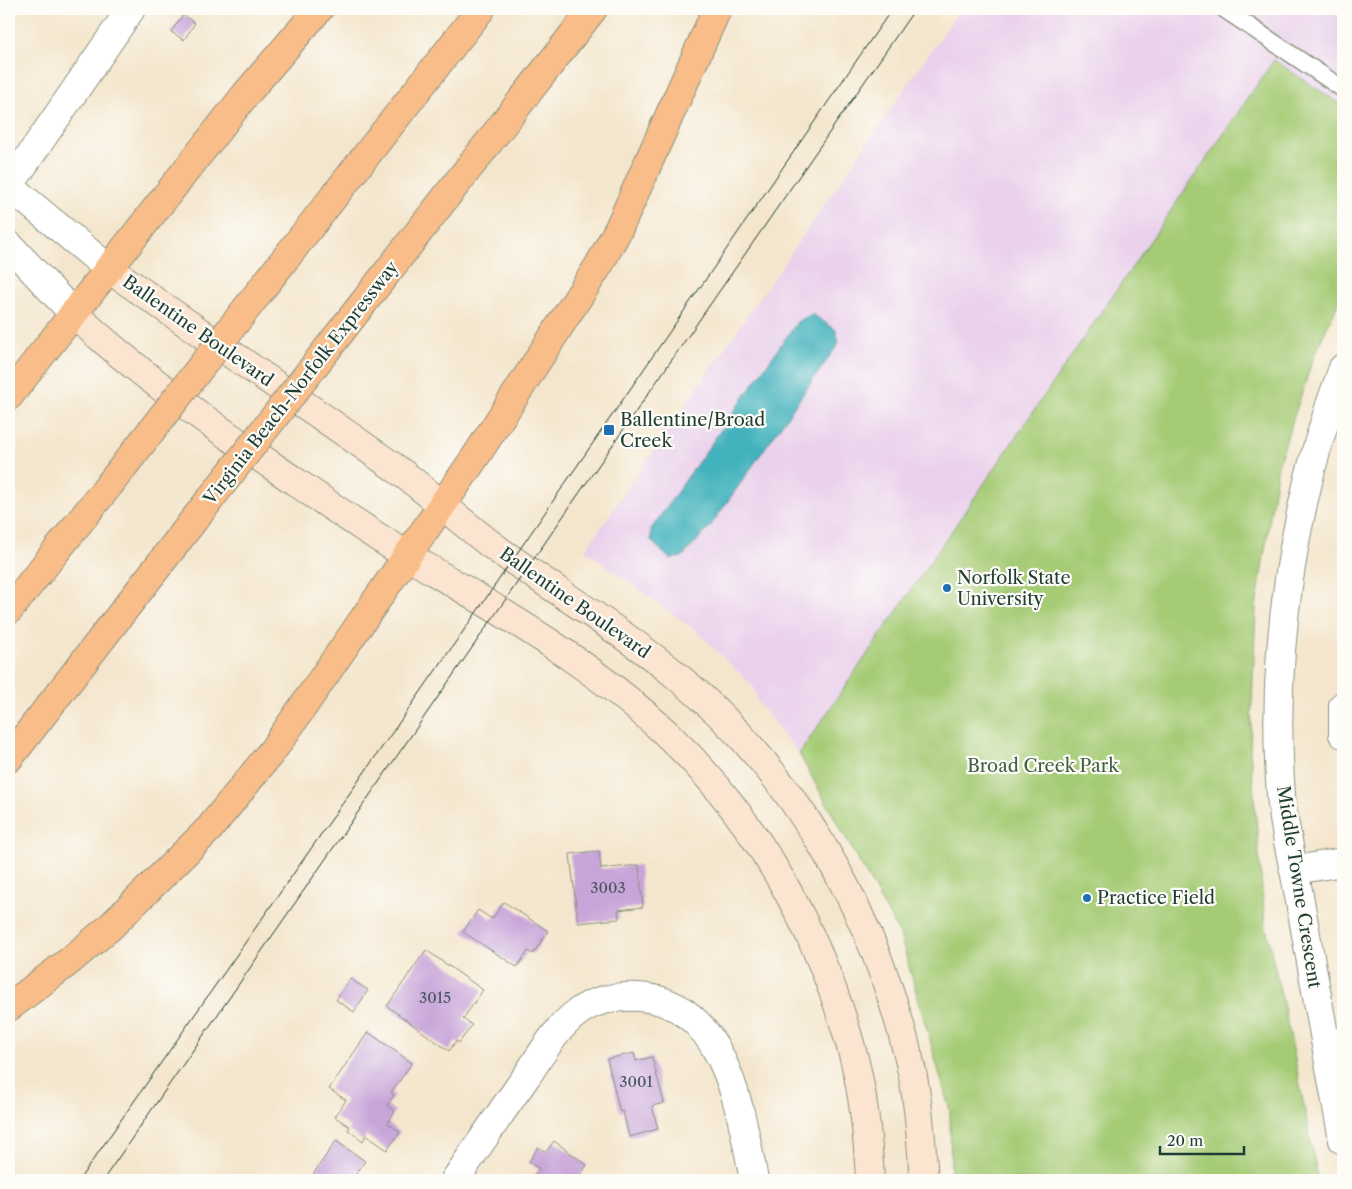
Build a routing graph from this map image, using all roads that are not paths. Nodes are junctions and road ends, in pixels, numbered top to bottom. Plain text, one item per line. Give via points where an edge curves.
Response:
1 (131, 9) edge
2 (318, 9) edge
3 (481, 9) edge
4 (593, 9) edge
5 (717, 9) edge
6 (1224, 9) edge
7 (1343, 89) edge
8 (9, 186) edge
9 (9, 245) edge
10 (108, 268) junction
11 (73, 313) junction
12 (1343, 368) edge
13 (9, 396) edge
14 (443, 504) junction
15 (407, 555) junction
16 (9, 610) edge
17 (1343, 706) edge
18 (1343, 734) edge
19 (9, 758) edge
20 (1343, 862) edge
21 (1295, 870) junction
22 (9, 1007) edge
23 (1343, 1140) edge
24 (455, 1180) edge
25 (754, 1180) edge
26 (870, 1180) edge
27 (924, 1180) edge

1 - 8 street
2 - 10 highway
3 - 16 highway, bridge
4 - 19 highway, Virginia Beach-Norfolk Expressway, bridge
5 - 14 highway via 644,174 599,264
6 - 7 lane
8 - 10 street, Ballentine Boulevard
9 - 11 street
10 - 11 highway
10 - 14 main road, Ballentine Boulevard
11 - 13 highway
11 - 15 main road via 123,358 192,411
12 - 21 street, Middle Towne Crescent via 1310,467 1296,537 1284,632 1279,714 1281,796
14 - 15 highway
14 - 27 main road, Ballentine Boulevard via 492,545 673,672 744,738 788,793 834,864 862,917 887,982 910,1060
15 - 22 highway via 273,750 209,829 109,928
15 - 26 main road via 484,600 613,689 667,734 732,806 806,924 834,991 855,1061 868,1140
17 - 18 street
20 - 21 street
21 - 23 street, Middle Towne Crescent
24 - 25 street via 556,1033 578,1012 600,1001 625,996 650,997 670,1004 692,1018 710,1038 721,1056 745,1134

